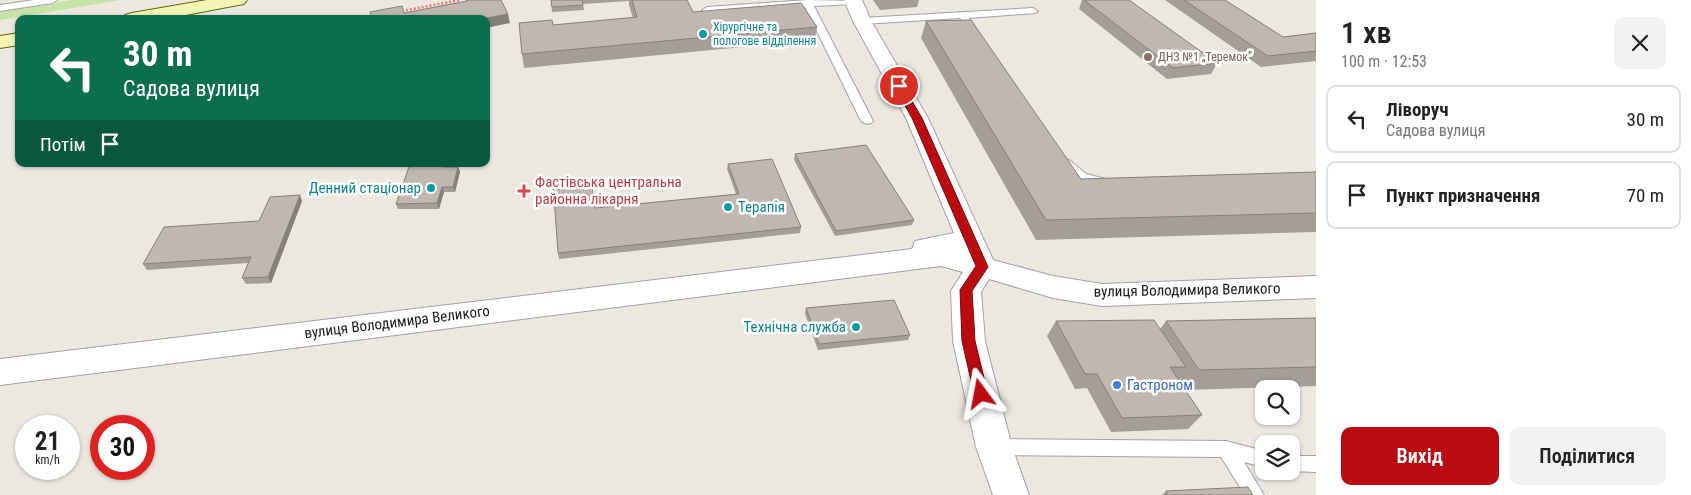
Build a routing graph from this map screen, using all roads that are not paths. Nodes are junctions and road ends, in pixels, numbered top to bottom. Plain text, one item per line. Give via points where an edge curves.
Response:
1 (52, 0) edge
2 (238, 0) edge
3 (808, 3) junction
4 (856, 7) edge
5 (0, 8) edge
6 (706, 10) edge
7 (1033, 11) dead end
8 (154, 15) edge
9 (963, 16) junction
10 (15, 40) edge
11 (0, 42) edge
12 (985, 49) edge
13 (868, 121) dead end
14 (1059, 154) edge
15 (1118, 183) edge
16 (970, 240) junction
17 (982, 267) junction
18 (794, 273) junction
19 (1316, 287) edge
20 (0, 372) edge
21 (994, 448) junction
22 (1226, 449) junction
23 (1255, 457) edge
24 (1300, 464) edge
25 (1316, 464) edge
26 (1011, 495) edge
27 (1256, 495) edge

1 - 5 lane
2 - 8 main road
3 - 4 lane
3 - 6 lane
3 - 13 lane
4 - 9 lane
4 - 16 street via 917,118
7 - 9 lane
9 - 12 lane
10 - 11 main road
14 - 15 lane via 1070,170 1088,181
16 - 17 street
16 - 18 street, вулиця Володимира Великого
17 - 18 street, вулиця Володимира Великого via 941,256
17 - 19 street, вулиця Володимира Великого via 1053,287 1102,295
17 - 21 street via 966,290 969,341
18 - 20 street, вулиця Володимира Великого
21 - 22 lane
21 - 26 street
22 - 23 lane
22 - 27 lane
24 - 25 lane

